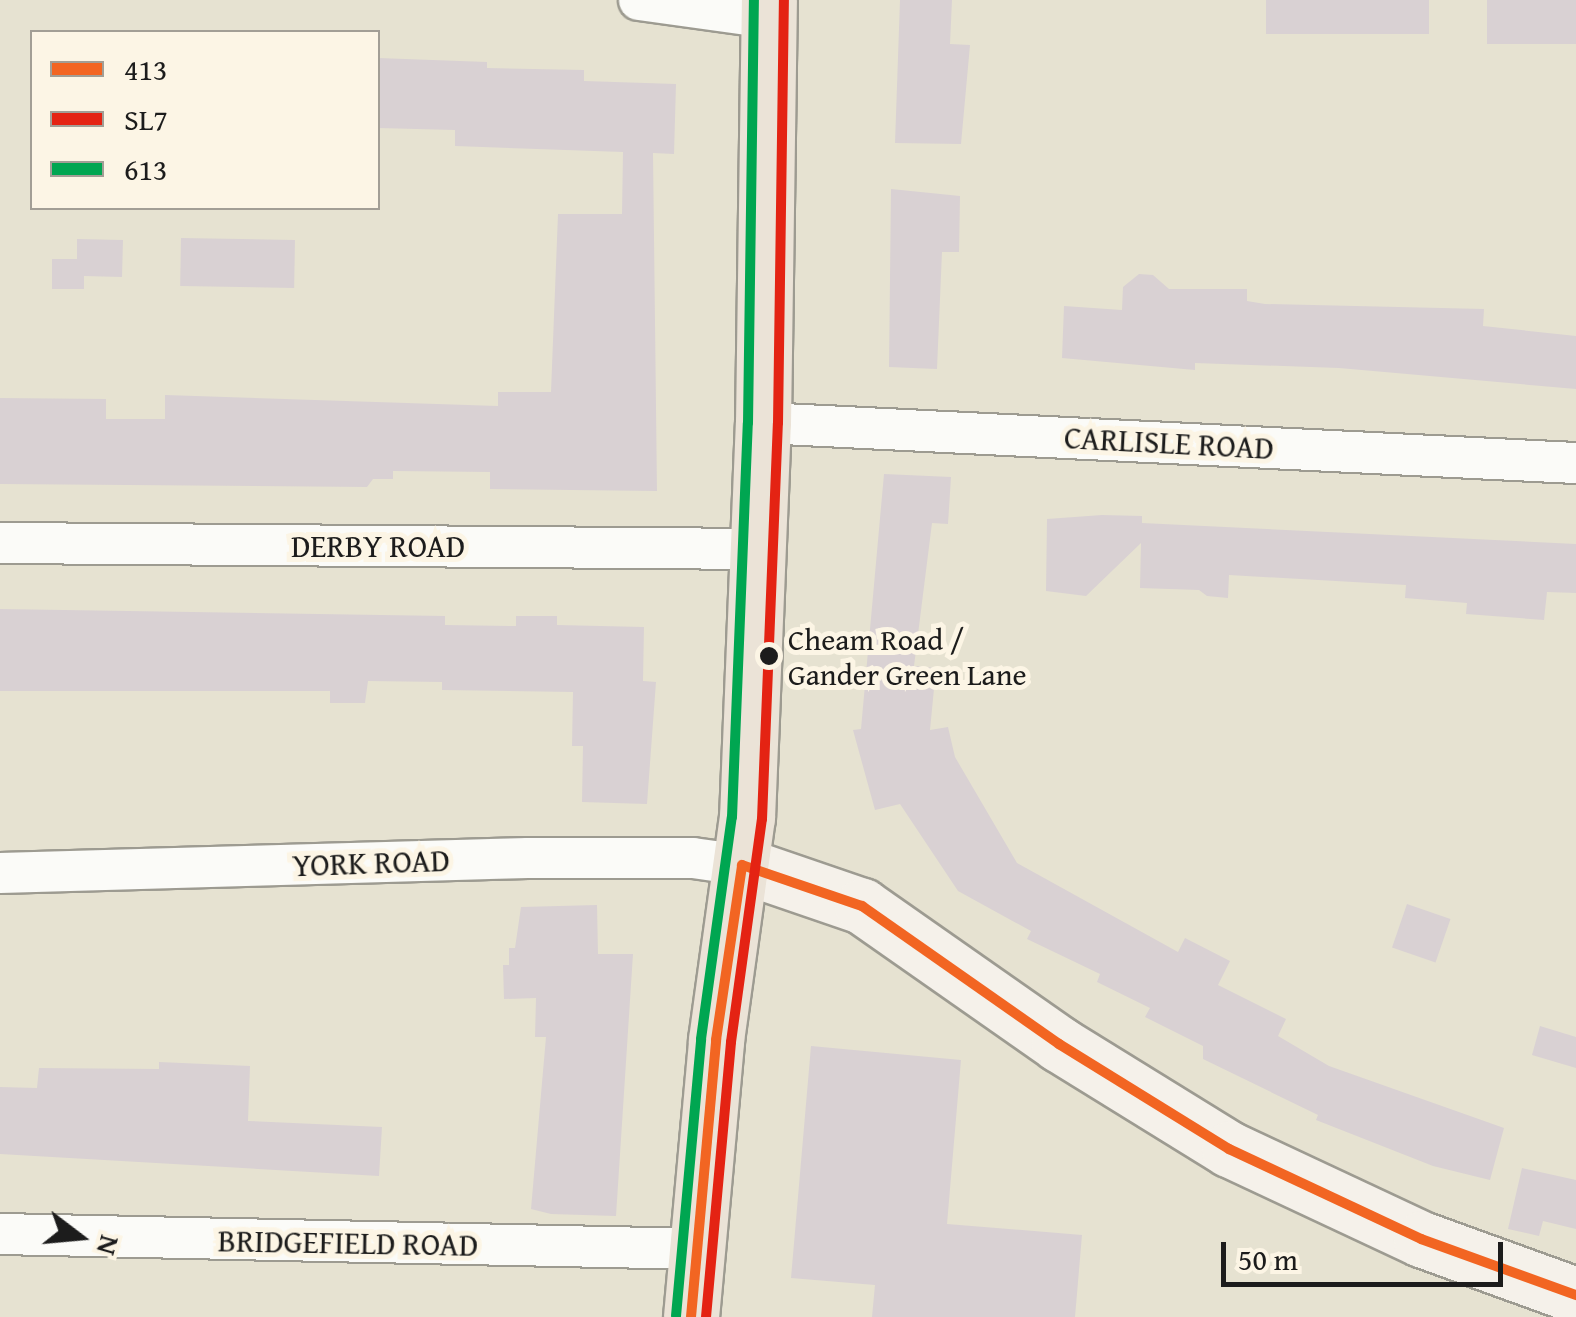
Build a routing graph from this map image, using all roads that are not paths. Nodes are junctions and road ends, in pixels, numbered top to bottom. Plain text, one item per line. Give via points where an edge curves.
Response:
1 (639, 0) edge
2 (769, 9) edge
3 (763, 422) junction
4 (1576, 463) edge
5 (0, 543) edge
6 (756, 549) junction
7 (742, 865) junction
8 (0, 873) edge
9 (0, 1234) edge
10 (696, 1249) junction
11 (1576, 1295) edge
12 (691, 1317) edge

1 - 2 street
2 - 3 highway
3 - 4 street, CARLISLE ROAD
3 - 6 highway
5 - 6 street, DERBY ROAD
6 - 7 highway
7 - 8 street, YORK ROAD via 693,858 546,858
7 - 10 highway via 716,1040
7 - 11 street via 862,906 1059,1044 1229,1149 1422,1239
9 - 10 street, BRIDGEFIELD ROAD
10 - 12 highway

